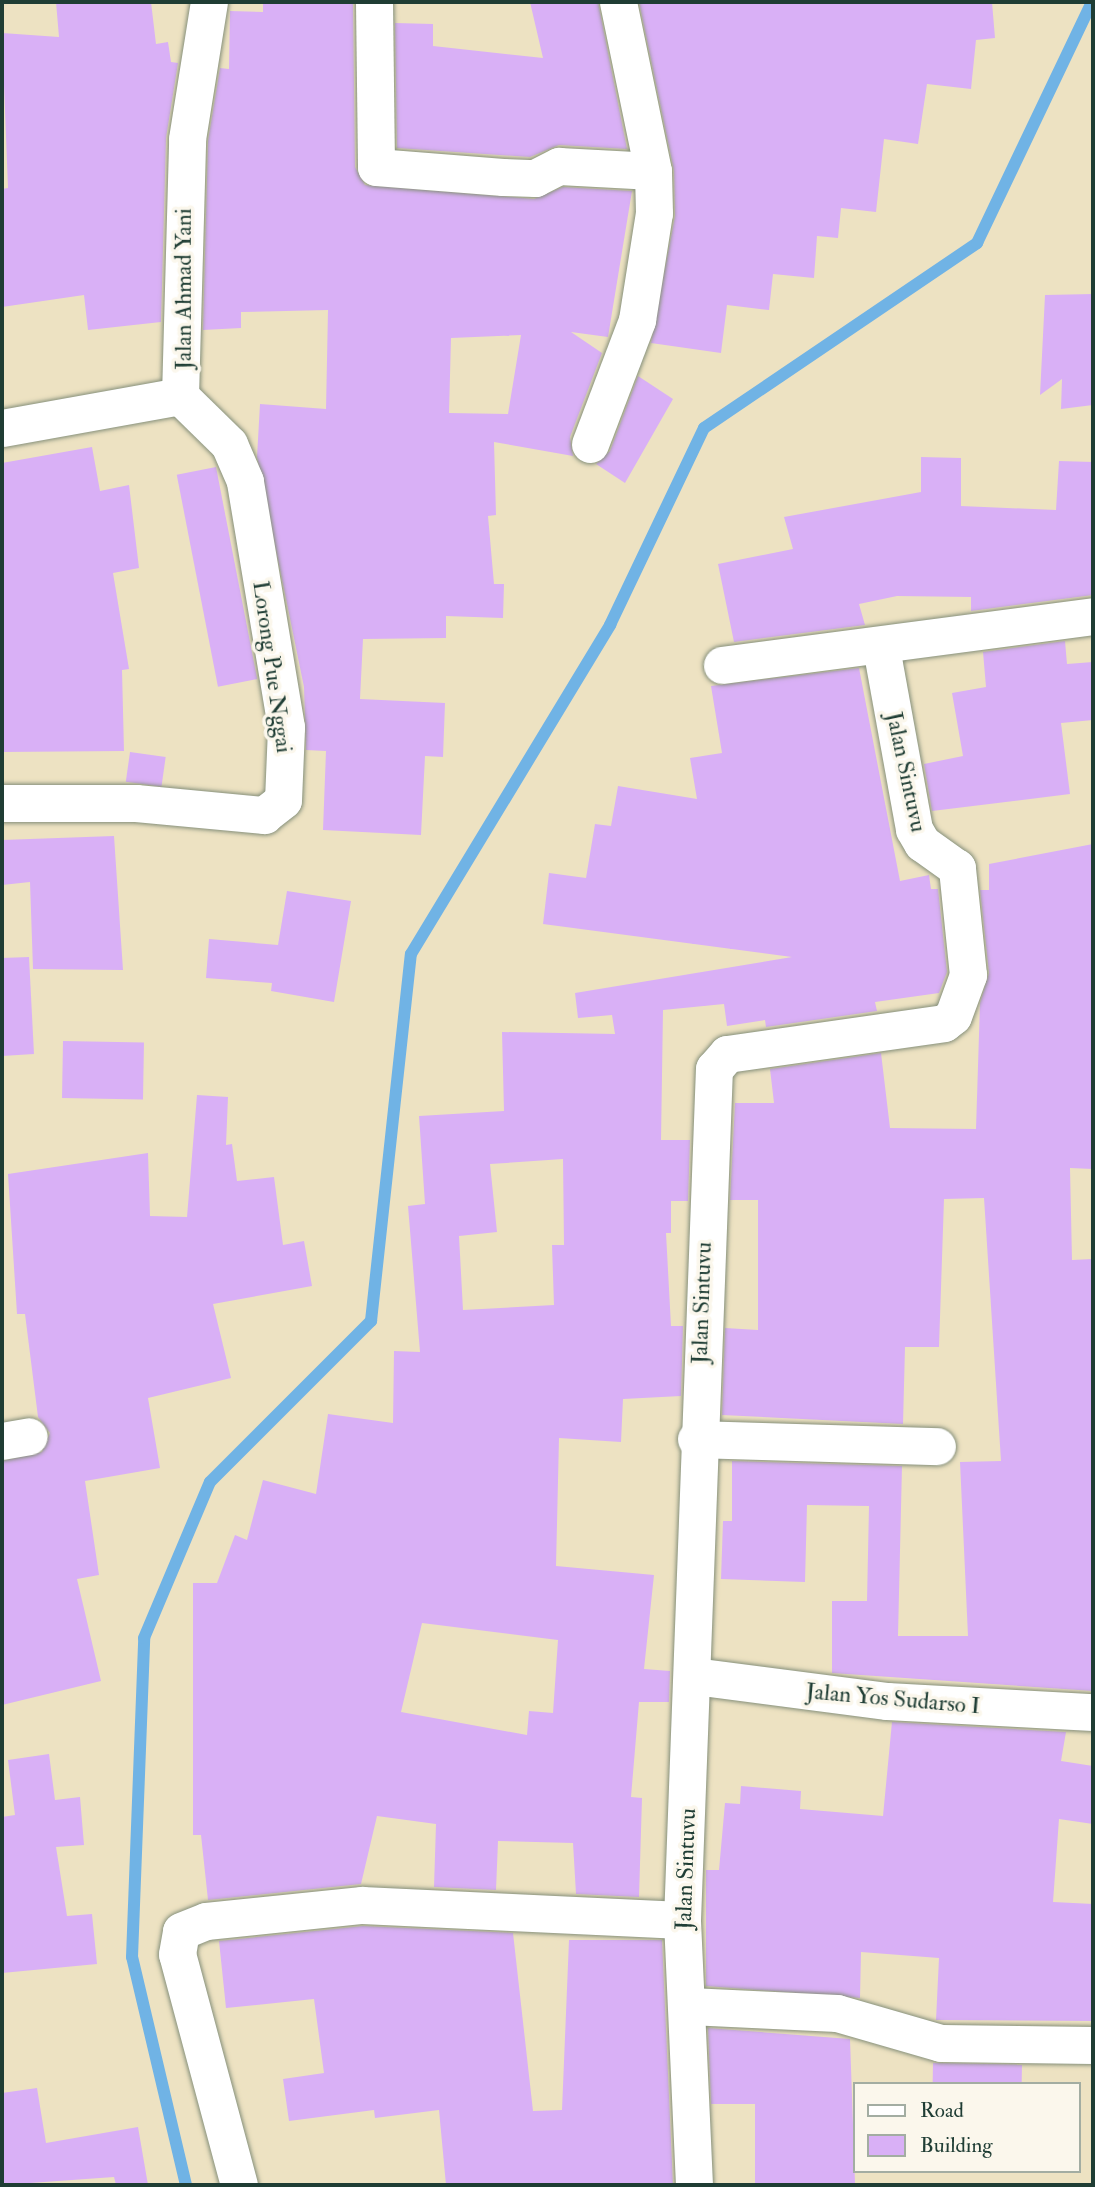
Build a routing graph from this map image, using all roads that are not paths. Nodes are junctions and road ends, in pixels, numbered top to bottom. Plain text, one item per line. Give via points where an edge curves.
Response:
1 (209, 2) edge
2 (374, 2) edge
3 (618, 2) edge
4 (653, 171) junction
5 (180, 396) junction
6 (2, 428) edge
7 (590, 444) dead end
8 (1093, 616) edge
9 (881, 647) junction
10 (722, 665) dead end
11 (2, 803) edge
12 (696, 1439) junction
13 (937, 1446) dead end
14 (694, 1676) junction
15 (1093, 1712) edge
16 (682, 1920) junction
17 (689, 2006) junction
18 (1093, 2045) edge
19 (239, 2185) edge
20 (694, 2185) edge

1 - 5 street, Jalan Ahmad Yani via 187,139
2 - 4 street via 376,167 514,178 535,178 559,166
3 - 4 street
4 - 7 street via 654,213 637,320
5 - 6 street, Jalan Ahmad Yani
5 - 11 street, Lorong Pue Nggai via 229,444 245,481 286,727 283,800 264,816 136,803
8 - 9 street
9 - 10 street
9 - 12 street, Jalan Sintuvu via 914,829 922,843 957,868 966,985 953,1016 939,1025 718,1060
12 - 13 street
12 - 14 street, Jalan Sintuvu
14 - 15 street, Jalan Yos Sudarso I via 887,1701
14 - 16 street, Jalan Sintuvu
16 - 17 street, Jalan Sintuvu
16 - 19 street via 362,1905 190,1925 178,1937 177,1954
17 - 18 street via 837,2013 942,2042
17 - 20 street, Jalan Sintuvu

